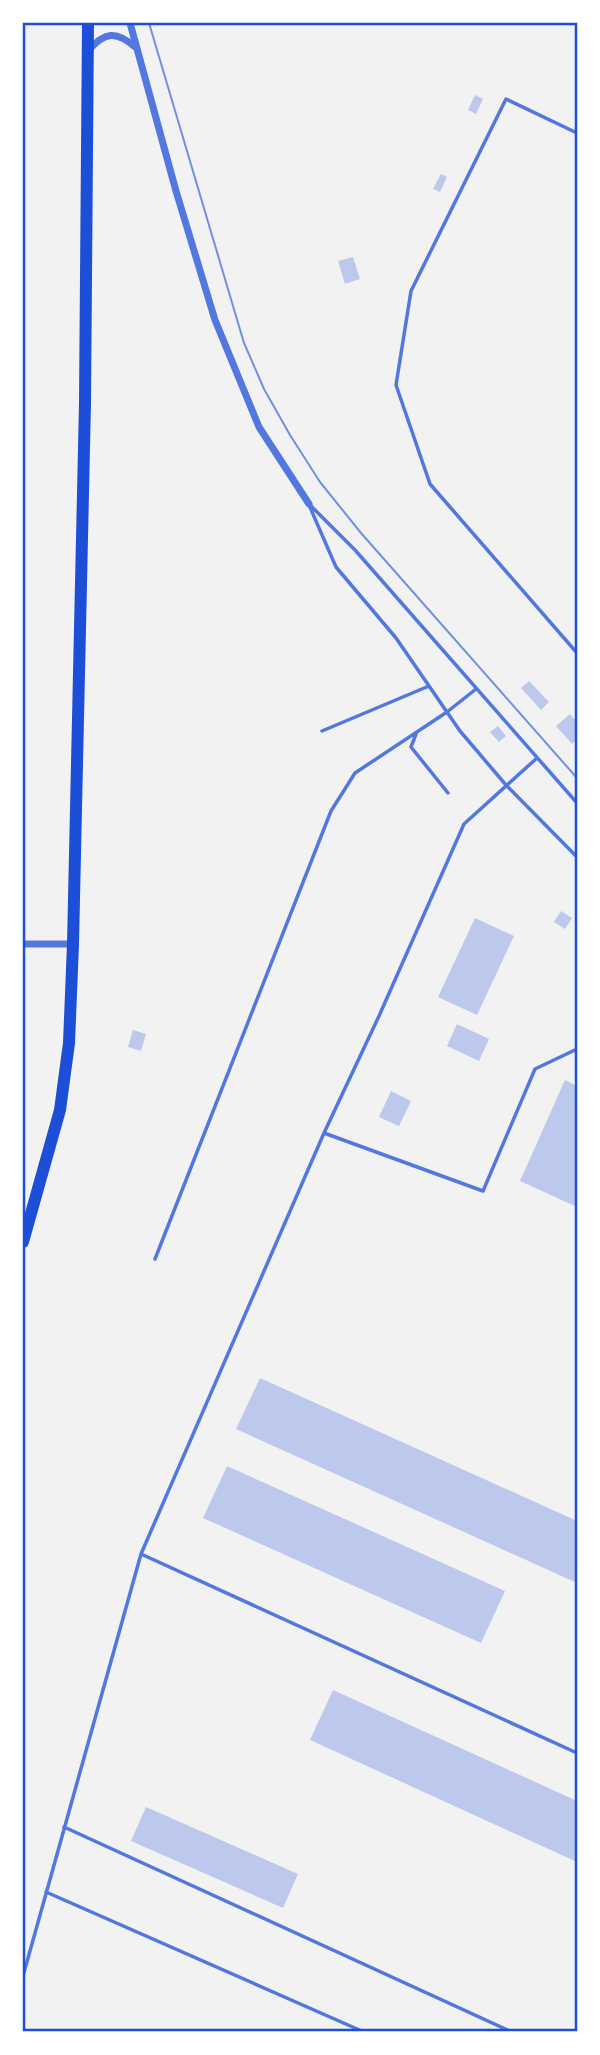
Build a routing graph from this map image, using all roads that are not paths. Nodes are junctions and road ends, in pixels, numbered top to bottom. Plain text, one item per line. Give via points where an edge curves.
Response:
1 (88, 23) edge
2 (130, 23) edge
3 (136, 48) junction
4 (87, 52) junction
5 (577, 133) edge
6 (309, 504) junction
7 (577, 653) edge
8 (429, 686) junction
9 (476, 689) junction
10 (447, 712) junction
11 (322, 731) dead end
12 (417, 732) junction
13 (537, 758) junction
14 (506, 785) junction
15 (448, 793) dead end
16 (577, 803) edge
17 (577, 857) edge
18 (23, 944) edge
19 (73, 944) junction
20 (577, 1049) edge
21 (324, 1133) junction
22 (23, 1242) edge
23 (155, 1259) dead end
24 (141, 1554) junction
25 (577, 1753) edge
26 (64, 1827) junction
27 (46, 1892) junction
28 (23, 1976) edge
29 (363, 2032) edge
30 (512, 2032) edge

1 - 4 main road
2 - 3 street
3 - 4 street via 112,34 98,39
3 - 6 street via 215,320 260,427
4 - 19 main road via 85,403
5 - 7 lane via 506,99 411,290 396,385 430,484
6 - 8 lane via 336,567 396,638
6 - 9 lane
8 - 10 lane
8 - 11 lane
9 - 10 lane
9 - 13 lane
10 - 12 lane
10 - 14 lane
12 - 15 lane via 411,747
12 - 23 lane via 355,773 331,811
13 - 14 lane
13 - 16 lane
14 - 17 lane
14 - 21 lane via 464,824
18 - 19 street
19 - 22 main road via 69,1043 60,1110
20 - 21 lane via 535,1069 483,1191
21 - 24 lane
24 - 25 lane
24 - 26 lane
26 - 27 lane
26 - 30 lane
27 - 28 lane
27 - 29 lane

